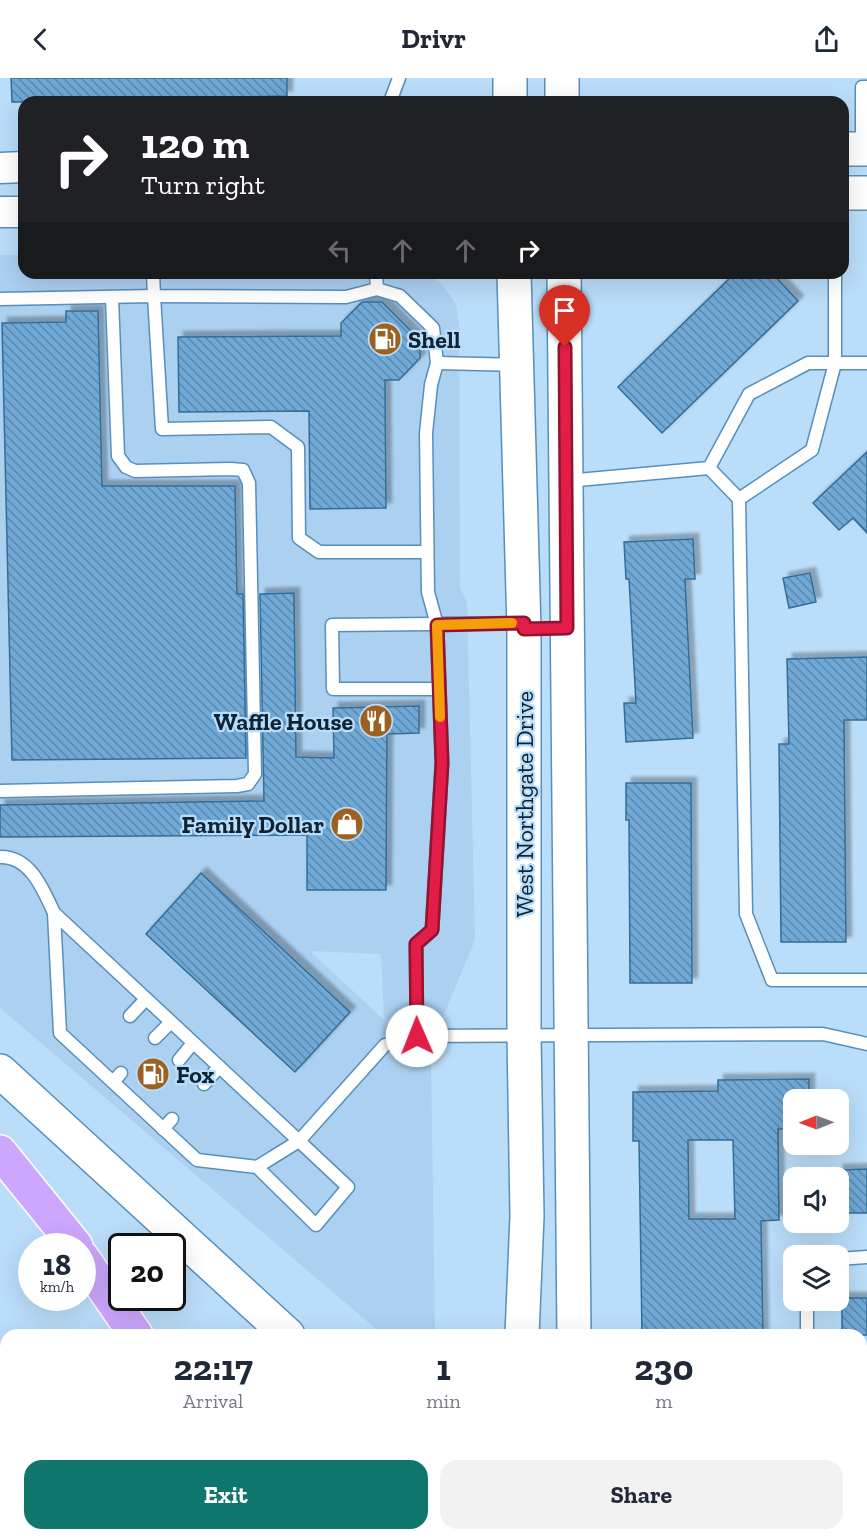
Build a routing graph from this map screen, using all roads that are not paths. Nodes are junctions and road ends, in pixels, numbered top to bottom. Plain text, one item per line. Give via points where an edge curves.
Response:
1 (399, 78) edge
2 (510, 78) edge
3 (562, 78) edge
4 (864, 84) edge
5 (392, 96) edge
6 (510, 96) edge
7 (562, 96) edge
8 (857, 149) edge
9 (18, 167) edge
10 (0, 168) edge
11 (849, 193) edge
12 (867, 193) edge
13 (18, 212) edge
14 (0, 213) edge
15 (153, 279) edge
16 (376, 279) edge
17 (497, 279) edge
18 (513, 279) edge
19 (835, 279) edge
20 (564, 288) edge
21 (377, 289) junction
22 (154, 296) junction
23 (112, 297) junction
24 (0, 299) edge
25 (514, 312) junction
26 (437, 363) junction
27 (835, 363) junction
28 (867, 363) edge
29 (516, 365) junction
30 (709, 468) junction
31 (566, 481) junction
32 (739, 500) junction
33 (428, 552) junction
34 (437, 625) junction
35 (524, 626) junction
36 (567, 628) junction
37 (439, 689) junction
38 (0, 791) edge
39 (0, 857) edge
40 (54, 913) junction
41 (867, 980) edge
42 (146, 999) junction
43 (130, 1016) dead end
44 (171, 1022) junction
45 (571, 1034) junction
46 (417, 1036) junction
47 (524, 1036) junction
48 (155, 1038) dead end
49 (193, 1043) junction
50 (867, 1044) edge
51 (178, 1060) dead end
52 (219, 1067) junction
53 (0, 1071) edge
54 (204, 1084) dead end
55 (299, 1141) junction
56 (0, 1152) edge
57 (257, 1167) junction
58 (65, 1233) edge
59 (867, 1257) edge
60 (849, 1258) edge
61 (96, 1277) edge
62 (807, 1311) edge
63 (132, 1329) edge
64 (281, 1329) edge
65 (522, 1329) edge
66 (574, 1329) edge
67 (807, 1329) edge

1 - 5 lane
2 - 6 main road
3 - 7 main road
4 - 8 lane
9 - 10 street
11 - 12 main road
13 - 14 street
15 - 22 lane
16 - 21 lane
17 - 25 main road
18 - 25 main road, West Northgate Drive
19 - 27 lane
20 - 31 main road, West Northgate Drive
21 - 22 lane via 346,297
21 - 26 lane via 400,296 433,328
22 - 23 lane
22 - 33 lane via 162,429 271,427 298,447 299,538 319,552
23 - 24 lane
23 - 38 lane via 118,456 126,467 135,471 243,470 249,483 255,774 248,784 237,786
25 - 29 main road, West Northgate Drive
26 - 29 lane
26 - 33 lane via 430,385 426,433
27 - 28 lane
27 - 30 lane via 808,363 749,394
27 - 32 lane via 812,450
29 - 35 main road, West Northgate Drive
30 - 31 lane
30 - 32 lane
31 - 36 main road, West Northgate Drive
32 - 41 lane via 746,914 772,980
33 - 34 lane via 428,592
34 - 35 lane
34 - 37 lane
34 - 37 lane via 332,625 333,689
35 - 36 main road
35 - 47 main road, West Northgate Drive
36 - 45 main road, West Northgate Drive
37 - 46 lane via 442,763 432,930 416,944
39 - 40 lane via 12,856 27,868 43,888
40 - 42 lane
40 - 57 lane via 60,1033 93,1056 168,1124 197,1160
42 - 43 lane
42 - 44 lane
44 - 48 lane
44 - 49 lane
45 - 47 lane
45 - 50 lane via 823,1034
45 - 66 main road, West Northgate Drive
46 - 47 lane
46 - 55 lane via 386,1045
47 - 65 main road, West Northgate Drive via 527,1216
49 - 51 lane
49 - 52 lane
52 - 54 lane
52 - 55 lane
53 - 64 main road
55 - 57 lane
55 - 57 lane via 348,1187 316,1225
56 - 58 highway
59 - 60 lane
61 - 63 highway
62 - 67 lane

